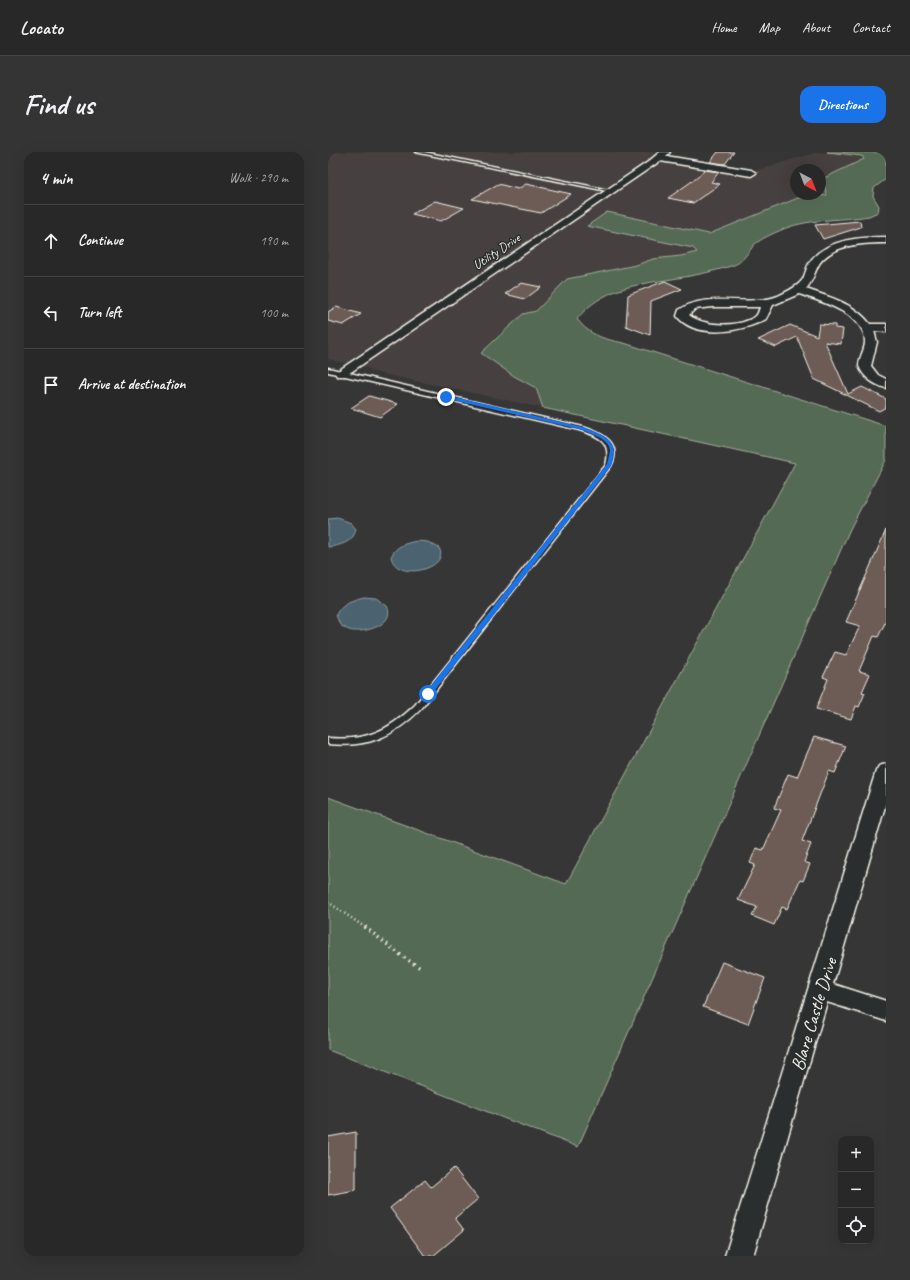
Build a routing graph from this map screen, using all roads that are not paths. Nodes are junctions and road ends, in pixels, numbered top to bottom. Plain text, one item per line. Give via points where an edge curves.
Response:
1 (417, 152) edge
2 (663, 155) edge
3 (752, 173) dead end
4 (612, 191) junction
5 (886, 240) edge
6 (798, 290) junction
7 (768, 303) junction
8 (867, 327) junction
9 (886, 328) edge
10 (328, 370) edge
11 (341, 373) junction
12 (886, 384) edge
13 (328, 741) edge
14 (886, 771) edge
15 (820, 990) junction
16 (886, 1011) edge
17 (739, 1256) edge

1 - 4 lane
2 - 3 street
2 - 4 street, Utility Drive
4 - 11 street, Utility Drive
5 - 6 street via 855,243 825,253 814,264 808,279
6 - 7 street
6 - 8 street via 845,308
7 - 7 street via 698,305 686,309 683,316 690,322 708,327 741,326 762,317
8 - 9 street
8 - 12 street via 870,341 865,358 866,370
10 - 11 lane
11 - 13 lane via 581,428 602,437 612,450 609,465 407,718 384,734 370,739 355,742
14 - 15 street, Blare Castle Drive
15 - 16 street
15 - 17 street, Blare Castle Drive

